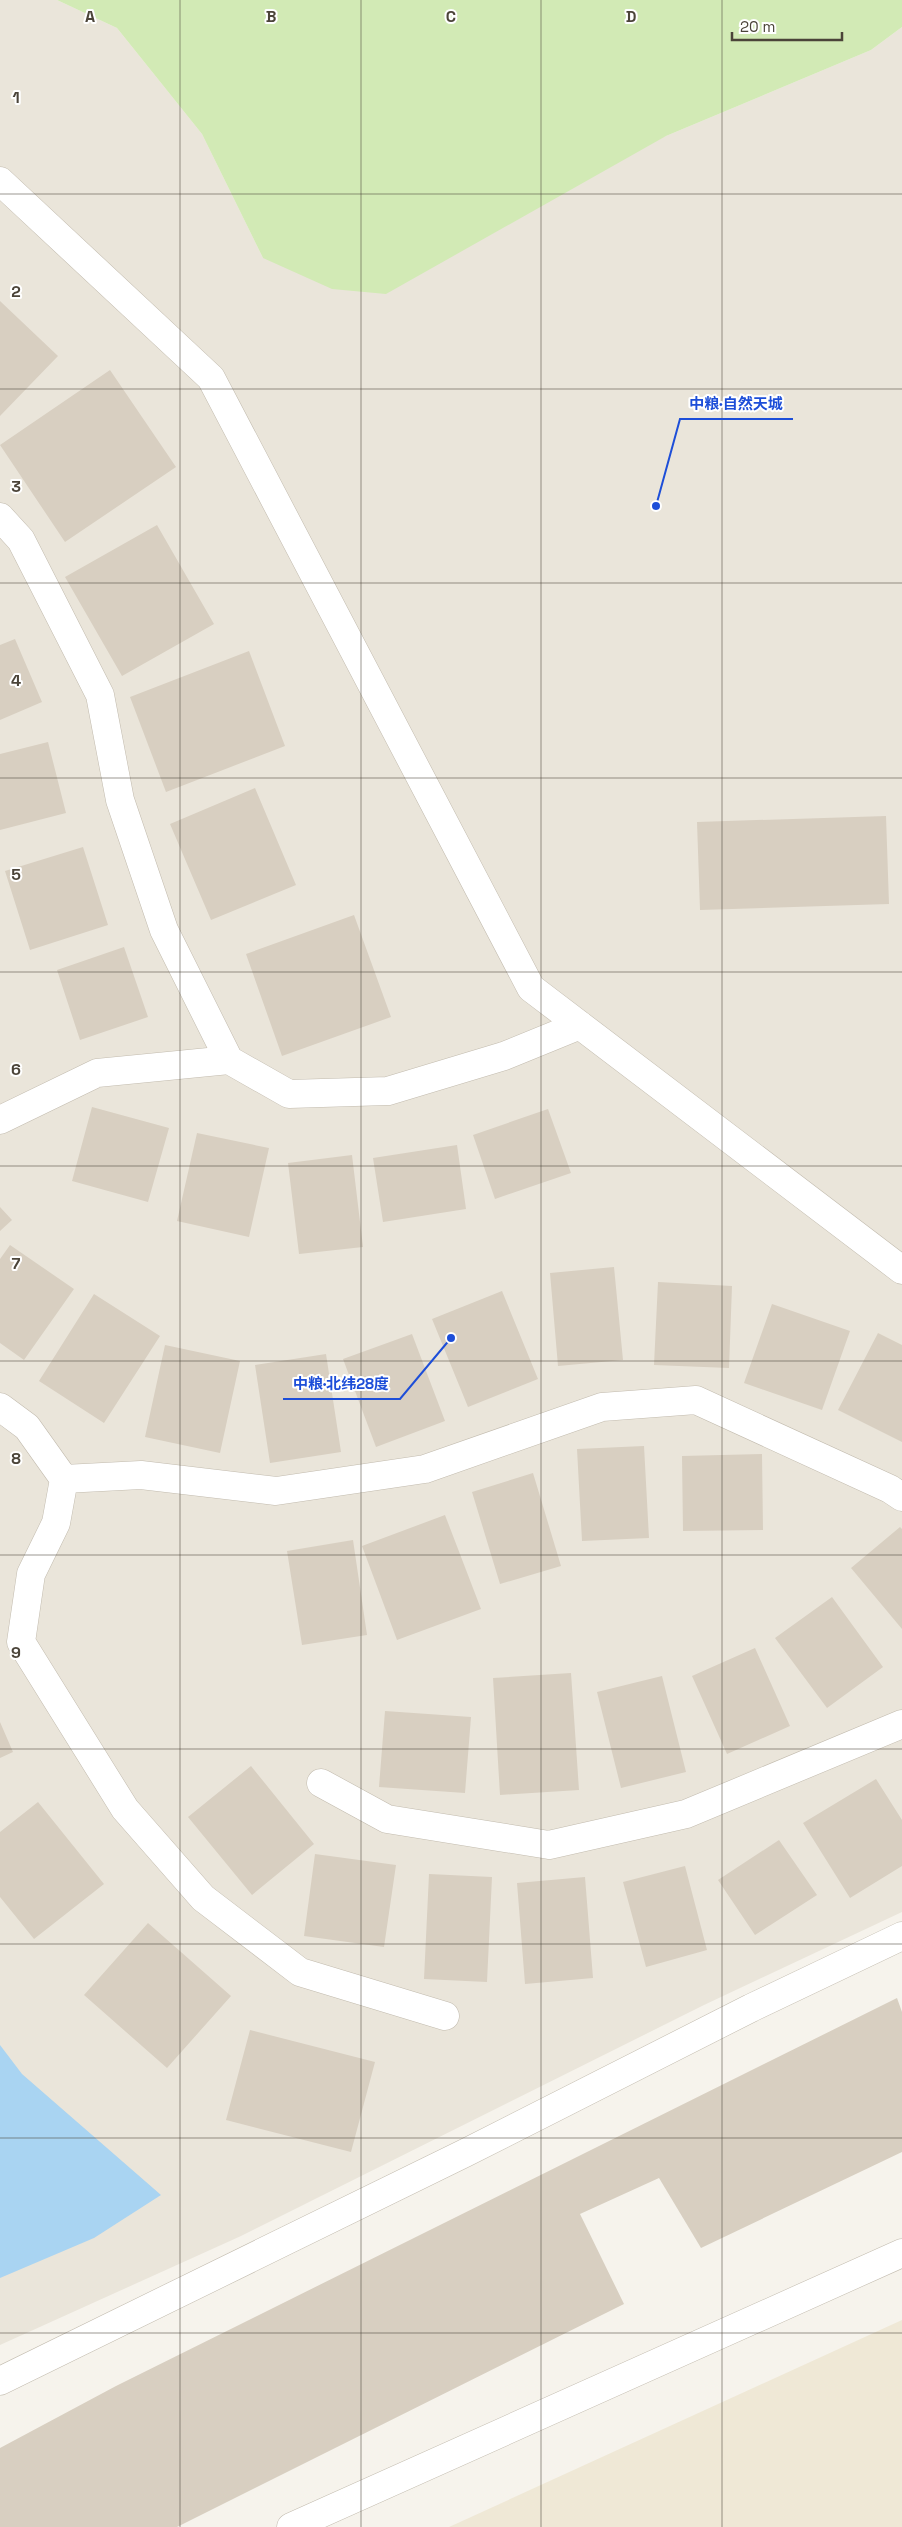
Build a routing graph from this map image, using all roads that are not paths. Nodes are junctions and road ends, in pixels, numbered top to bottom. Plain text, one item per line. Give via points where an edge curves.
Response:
1 (0, 181) edge
2 (0, 517) edge
3 (580, 1025) junction
4 (229, 1060) junction
5 (0, 1120) edge
6 (902, 1270) edge
7 (0, 1407) edge
8 (64, 1479) junction
9 (902, 1497) edge
10 (902, 1724) edge
11 (321, 1783) dead end
12 (902, 1936) edge
13 (445, 2016) dead end
14 (902, 2253) edge
15 (0, 2381) edge
16 (291, 2527) edge

1 - 3 street via 211,378 531,988
2 - 4 street via 21,540 100,695 120,800 164,930
3 - 4 street via 504,1056 388,1091 289,1094
3 - 6 street
4 - 5 street via 97,1073
7 - 8 street via 27,1427
8 - 9 street via 141,1475 276,1491 425,1469 602,1407 696,1400
8 - 13 street via 56,1523 31,1574 21,1642 125,1809 203,1898 300,1972
10 - 11 street via 686,1814 549,1845 387,1819
12 - 15 street
14 - 16 street

